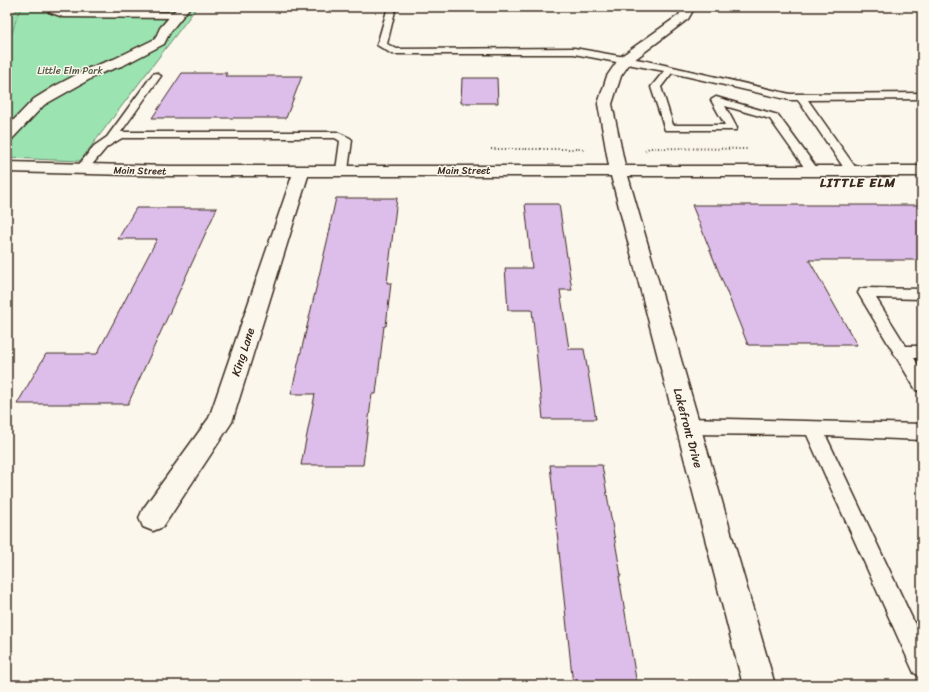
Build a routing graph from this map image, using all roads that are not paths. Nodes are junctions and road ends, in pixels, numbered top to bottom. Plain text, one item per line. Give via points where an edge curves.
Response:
1 (54, 7) edge
2 (92, 7) edge
3 (141, 7) edge
4 (392, 7) edge
5 (689, 7) edge
6 (180, 11) edge
7 (84, 15) junction
8 (134, 15) junction
9 (625, 60) junction
10 (670, 69) junction
11 (156, 76) dead end
12 (922, 96) edge
13 (801, 97) junction
14 (7, 136) edge
15 (112, 137) junction
16 (7, 167) edge
17 (81, 170) junction
18 (302, 170) junction
19 (342, 170) junction
20 (618, 170) junction
21 (813, 170) junction
22 (852, 171) junction
23 (922, 171) edge
24 (922, 294) edge
25 (902, 352) junction
26 (922, 352) edge
27 (922, 385) edge
28 (688, 426) junction
29 (813, 428) junction
30 (922, 432) edge
31 (153, 518) dead end
32 (922, 665) edge
33 (759, 685) edge

1 - 7 lane via 52,10 62,14
2 - 7 lane
3 - 8 lane
4 - 9 lane via 382,45 395,52 574,51
5 - 9 street, Lakefront Drive via 684,17
6 - 8 lane
6 - 14 street via 164,31 160,41 119,62 94,71 39,102
7 - 8 lane
9 - 10 lane
9 - 20 street, Lakefront Drive via 614,76 605,104
10 - 13 lane via 790,97
10 - 21 lane via 656,87 669,128 732,128 716,100 774,117
11 - 15 lane
12 - 13 lane
13 - 22 lane
15 - 17 lane via 105,141
15 - 19 lane via 336,135 346,140
16 - 17 street, Main Street
17 - 18 street, Main Street
18 - 19 street, Main Street
18 - 31 street, King Lane via 220,422
19 - 20 street, Main Street
20 - 21 street, Main Street
20 - 28 street, Lakefront Drive
21 - 22 street, Main Street
22 - 23 street, Main Street
24 - 25 lane via 866,293
25 - 26 lane
25 - 27 lane
28 - 29 lane
28 - 33 street, Lakefront Drive
29 - 30 lane
29 - 32 lane

